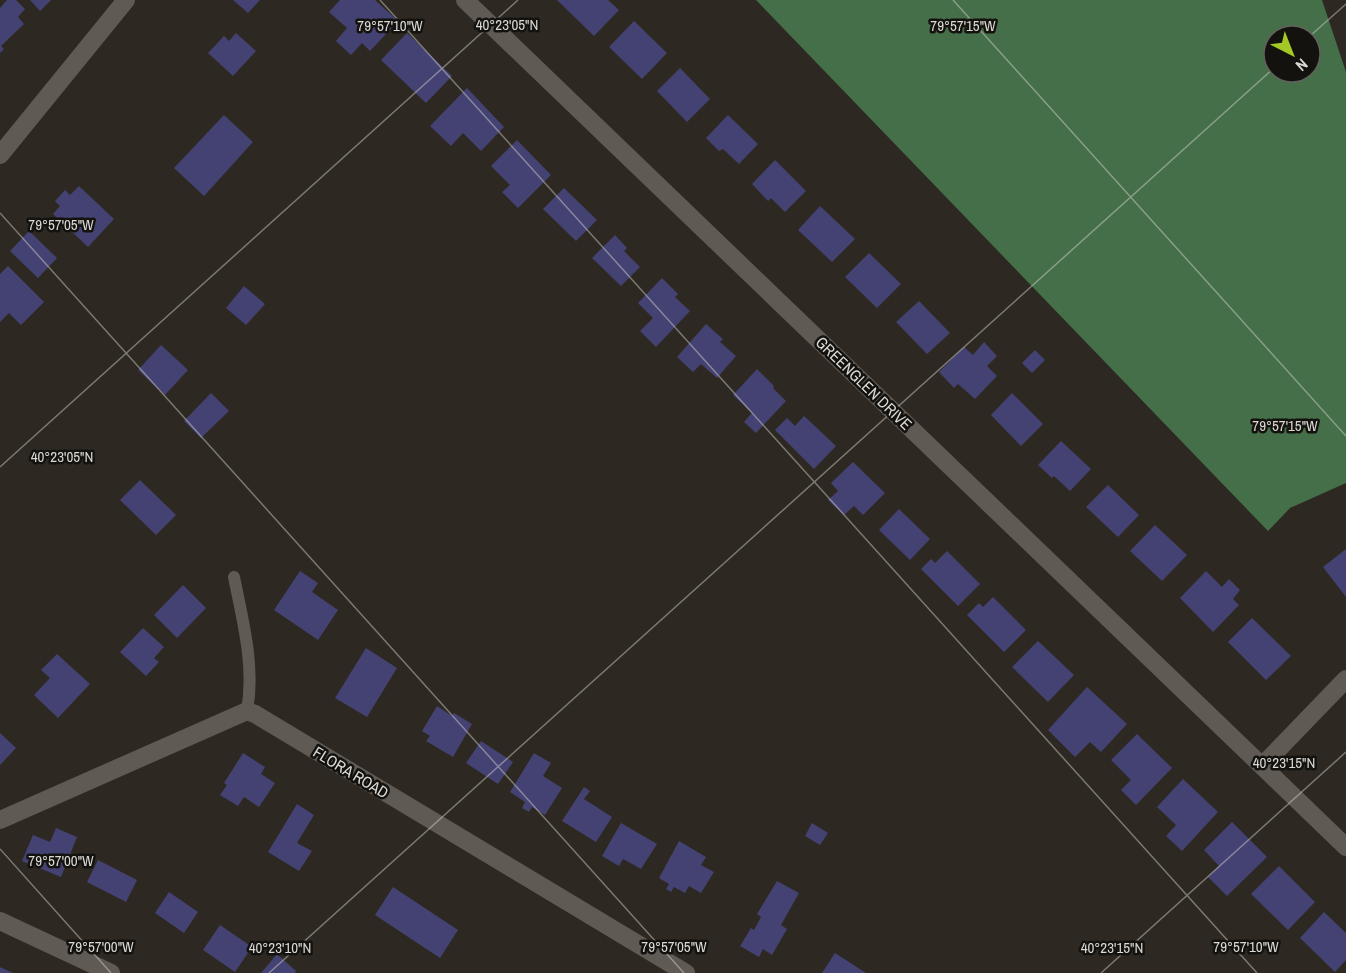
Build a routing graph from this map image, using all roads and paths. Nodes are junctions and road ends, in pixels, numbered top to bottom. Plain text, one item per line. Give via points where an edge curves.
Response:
1 (126, 0) edge
2 (465, 0) edge
3 (0, 155) edge
4 (234, 577) dead end
5 (1346, 679) edge
6 (247, 711) junction
7 (1262, 766) junction
8 (0, 820) edge
9 (1346, 846) edge
10 (0, 921) edge
11 (111, 973) edge
12 (686, 973) edge

1 - 3 street
2 - 7 street, GREENGLEN DRIVE
4 - 6 lane via 251,670
5 - 7 street
6 - 8 street
6 - 12 street, FLORA ROAD
7 - 9 street, GREENGLEN DRIVE
10 - 11 street

